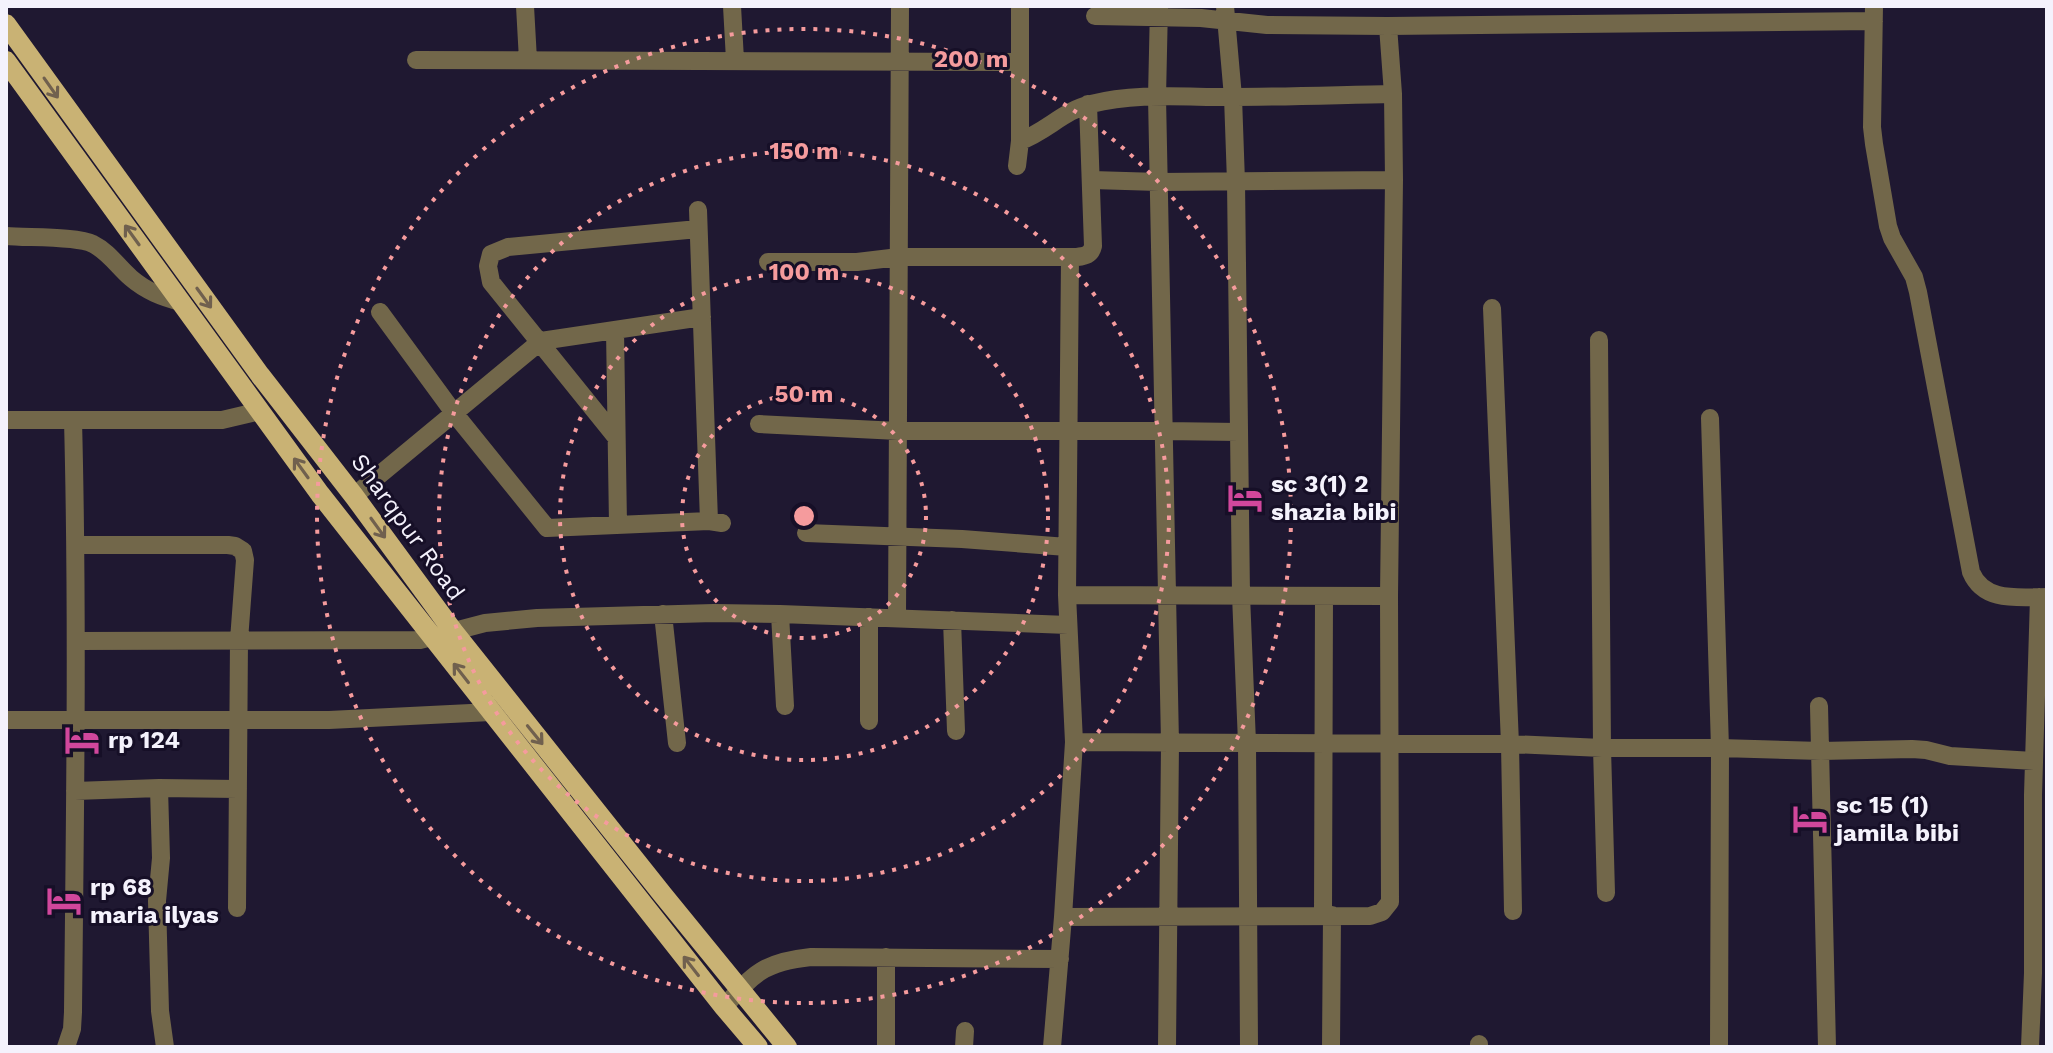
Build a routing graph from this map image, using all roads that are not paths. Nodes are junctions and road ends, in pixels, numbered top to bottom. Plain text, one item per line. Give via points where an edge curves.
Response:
1 (525, 6) edge
2 (732, 6) edge
3 (900, 6) edge
4 (1020, 6) edge
5 (1159, 12) edge
6 (1225, 13) edge
7 (1874, 14) edge
8 (1095, 16) dead end
9 (6, 24) edge
10 (1388, 26) junction
11 (416, 60) dead end
12 (528, 60) junction
13 (735, 60) junction
14 (6, 61) edge
15 (901, 61) junction
16 (1020, 62) junction
17 (1393, 94) junction
18 (1157, 97) junction
19 (1233, 97) junction
20 (1088, 104) junction
21 (1020, 141) junction
22 (1017, 166) dead end
23 (1092, 180) junction
24 (1394, 180) junction
25 (1159, 182) junction
26 (1236, 182) junction
27 (698, 210) dead end
28 (698, 229) junction
29 (6, 236) edge
30 (899, 257) junction
31 (1070, 257) junction
32 (768, 262) dead end
33 (181, 302) junction
34 (1492, 308) dead end
35 (380, 312) dead end
36 (702, 317) junction
37 (615, 330) junction
38 (1599, 340) dead end
39 (541, 341) junction
40 (260, 411) junction
41 (454, 413) junction
42 (1710, 418) dead end
43 (6, 420) edge
44 (73, 420) junction
45 (759, 424) dead end
46 (898, 431) junction
47 (1067, 431) junction
48 (1164, 431) junction
49 (1239, 432) junction
50 (616, 437) junction
51 (354, 496) junction
52 (618, 525) junction
53 (806, 533) dead end
54 (897, 538) junction
55 (76, 545) junction
56 (1067, 547) junction
57 (1067, 595) junction
58 (1241, 595) junction
59 (1167, 596) junction
60 (1324, 596) junction
61 (1389, 596) junction
62 (2043, 597) edge
63 (663, 614) junction
64 (780, 614) junction
65 (869, 617) junction
66 (897, 618) junction
67 (952, 620) junction
68 (1068, 625) junction
69 (453, 631) junction
70 (432, 637) junction
71 (239, 640) junction
72 (76, 641) junction
73 (785, 706) dead end
74 (1819, 706) dead end
75 (491, 712) junction
76 (75, 719) junction
77 (6, 720) edge
78 (238, 720) junction
79 (869, 721) dead end
80 (956, 731) dead end
81 (1074, 742) junction
82 (677, 743) dead end
83 (1170, 743) junction
84 (1247, 743) junction
85 (1325, 744) junction
86 (1390, 744) junction
87 (1510, 744) junction
88 (1602, 748) junction
89 (1720, 748) junction
90 (1821, 751) junction
91 (2009, 759) junction
92 (2034, 761) junction
93 (159, 788) junction
94 (238, 789) junction
95 (75, 791) junction
96 (2033, 795) junction
97 (1606, 893) dead end
98 (237, 908) dead end
99 (1513, 911) dead end
100 (1249, 915) junction
101 (1328, 915) junction
102 (1168, 916) junction
103 (1063, 917) junction
104 (886, 957) junction
105 (1060, 959) junction
106 (739, 990) junction
107 (724, 1007) junction
108 (66, 1047) edge
109 (165, 1047) edge
110 (758, 1047) edge
111 (787, 1047) edge
112 (886, 1047) edge
113 (1052, 1047) edge
114 (1167, 1047) edge
115 (1249, 1047) edge
116 (1331, 1047) edge
117 (1719, 1047) edge
118 (1827, 1047) edge
119 (2030, 1047) edge

1 - 12 street
2 - 13 street
3 - 15 street
4 - 16 street
5 - 6 street
5 - 8 street
5 - 18 street
6 - 10 street via 1267,25
6 - 19 street
7 - 10 street
7 - 62 street via 1872,127 1886,213 1918,292 1971,572 1990,593
9 -> 51 main road, Sharqpur Road
10 - 17 street
11 - 12 street
12 - 13 street
13 - 15 street
33 -> 14 main road, Sharqpur Road
15 - 16 street
15 - 30 street
16 - 21 street
17 - 19 street
17 - 24 street
18 - 19 street
18 - 20 street
18 - 25 street
19 - 26 street
20 - 21 street
20 - 23 street
21 - 22 street
23 - 25 street
23 - 31 street via 1092,250
24 - 26 street
24 - 61 street
25 - 26 street
25 - 48 street
26 - 49 street
27 - 28 street
28 - 36 street
28 - 39 street via 508,247 491,254 491,282
29 - 33 street via 88,242 147,290
30 - 31 street
30 - 32 street
30 - 46 street
31 - 47 street
33 - 40 main road, Sharqpur Road
34 - 87 street
35 - 41 street
36 - 37 street
36 - 52 street via 716,522
37 - 39 street
37 - 50 street
38 - 88 street
39 - 41 street
39 - 50 street
40 - 44 street via 222,420
70 -> 40 main road, Sharqpur Road
41 - 51 street
41 - 52 street via 547,528
42 - 89 street
43 - 44 street
44 - 55 street
45 - 46 street
46 - 47 street
46 - 54 street
47 - 48 street
47 - 56 street
48 - 49 street
48 - 59 street
49 - 58 street
50 - 52 street
51 -> 69 main road, Sharqpur Road
53 - 54 street
54 - 56 street
54 - 66 street
55 - 71 street via 241,548 245,560
55 - 72 street
56 - 57 street
57 - 59 street
57 - 68 street
58 - 59 street
58 - 60 street
58 - 84 street
59 - 83 street
60 - 61 street
60 - 85 street
61 - 86 street
62 - 92 street
63 - 64 street
63 - 69 street via 537,618
63 - 82 street
64 - 65 street
64 - 73 street
65 - 66 street
65 - 79 street
66 - 67 street
67 - 68 street
67 - 80 street
68 - 81 street
69 - 70 street
69 -> 106 main road, Sharqpur Road
70 - 71 street
75 -> 70 main road, Sharqpur Road
71 - 72 street
71 - 78 street
72 - 76 street
74 - 90 street
75 - 78 street
107 -> 75 main road, Sharqpur Road
76 - 77 street
76 - 78 street
76 - 95 street
78 - 94 street
81 - 83 street
81 - 103 street
83 - 84 street
83 - 102 street
84 - 85 street
84 - 100 street
85 - 86 street
85 - 101 street
86 - 87 street
86 - 101 street via 1390,902 1377,915
87 - 88 street
87 - 99 street
88 - 89 street
88 - 97 street
89 - 90 street
89 - 117 street
90 - 91 street via 1912,749
90 - 118 street
91 - 92 street
91 - 96 street
92 - 96 street
93 - 94 street
93 - 95 street
93 - 109 street via 157,901
94 - 98 street
95 - 108 street via 73,1012
96 - 119 street
100 - 101 street
100 - 102 street
100 - 115 street
101 - 116 street
102 - 103 street
102 - 114 street
103 - 105 street
104 - 105 street
104 - 106 street via 778,962
104 - 112 street
105 - 113 street
106 - 107 street
106 - 111 main road, Sharqpur Road
107 - 110 main road, Sharqpur Road

